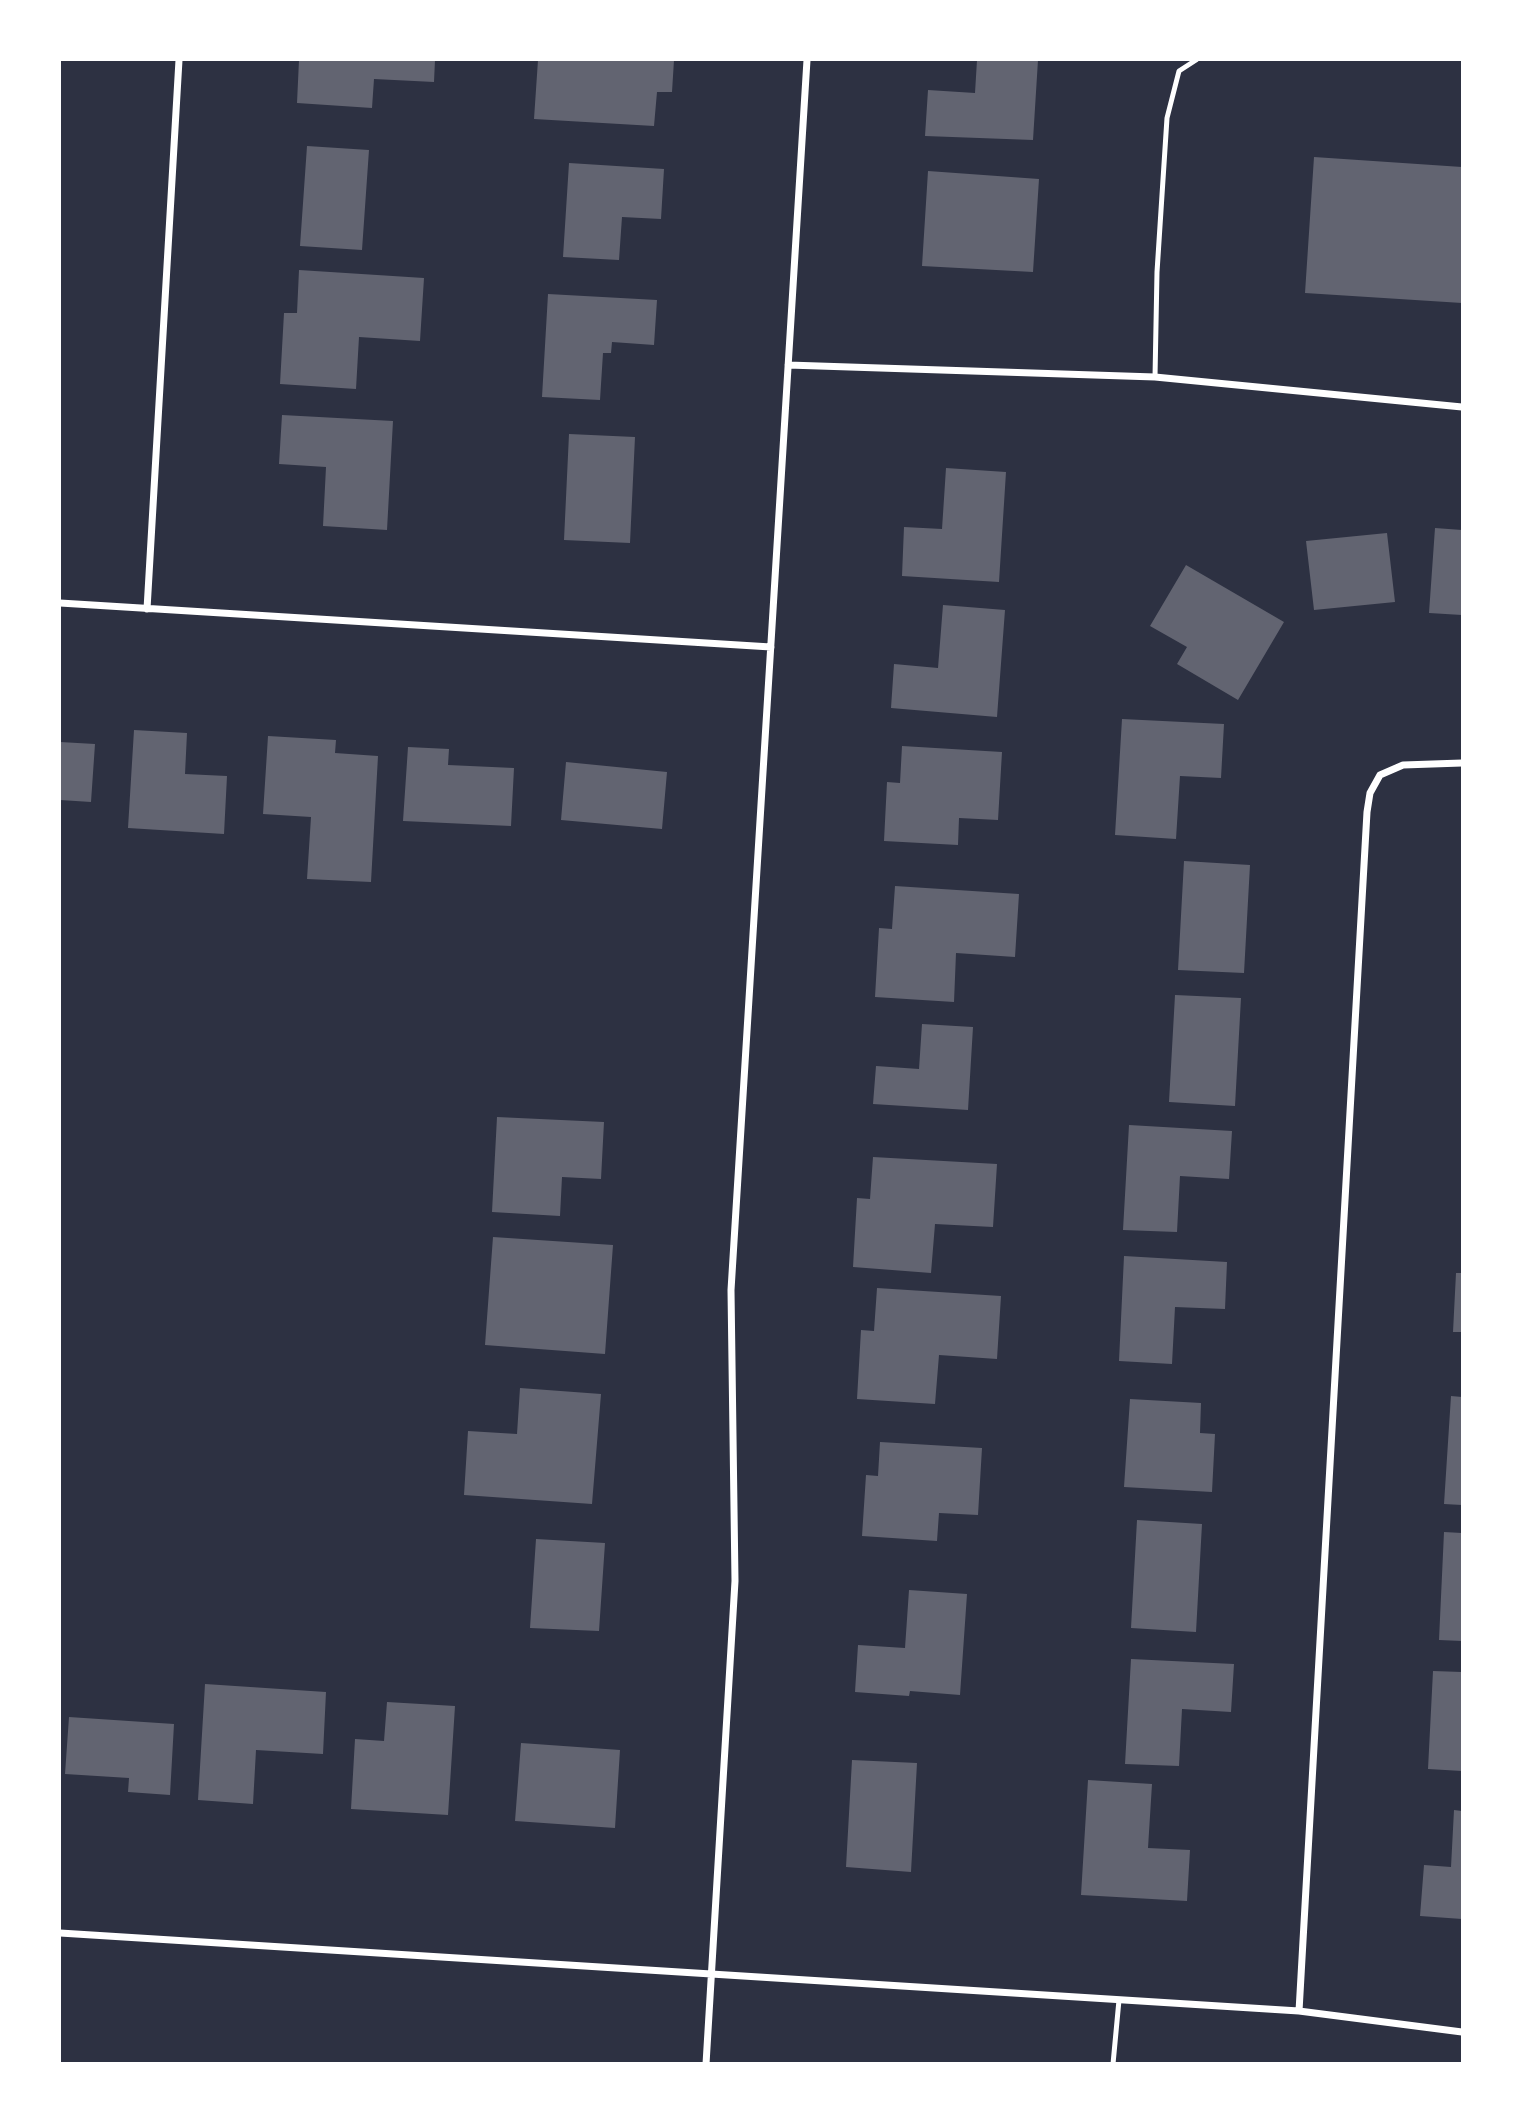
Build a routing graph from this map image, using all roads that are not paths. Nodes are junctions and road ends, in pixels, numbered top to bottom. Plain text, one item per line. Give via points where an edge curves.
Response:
1 (179, 60) edge
2 (807, 60) edge
3 (1196, 60) edge
4 (788, 365) junction
5 (1155, 377) junction
6 (1462, 407) edge
7 (60, 603) edge
8 (147, 609) junction
9 (771, 647) junction
10 (1462, 763) edge
11 (60, 1933) edge
12 (711, 1975) junction
13 (1119, 2000) junction
14 (1299, 2011) junction
15 (1462, 2032) edge
16 (706, 2063) edge
17 (1113, 2063) edge

1 - 8 street
2 - 4 street
3 - 5 lane via 1179,71 1167,118
4 - 5 street
4 - 9 street
5 - 6 street
7 - 8 street
8 - 9 street
9 - 12 street via 731,1290 735,1581
10 - 14 street via 1403,765 1380,775 1367,812
11 - 12 street
12 - 13 street
12 - 16 street
13 - 14 street
13 - 17 lane
14 - 15 street

